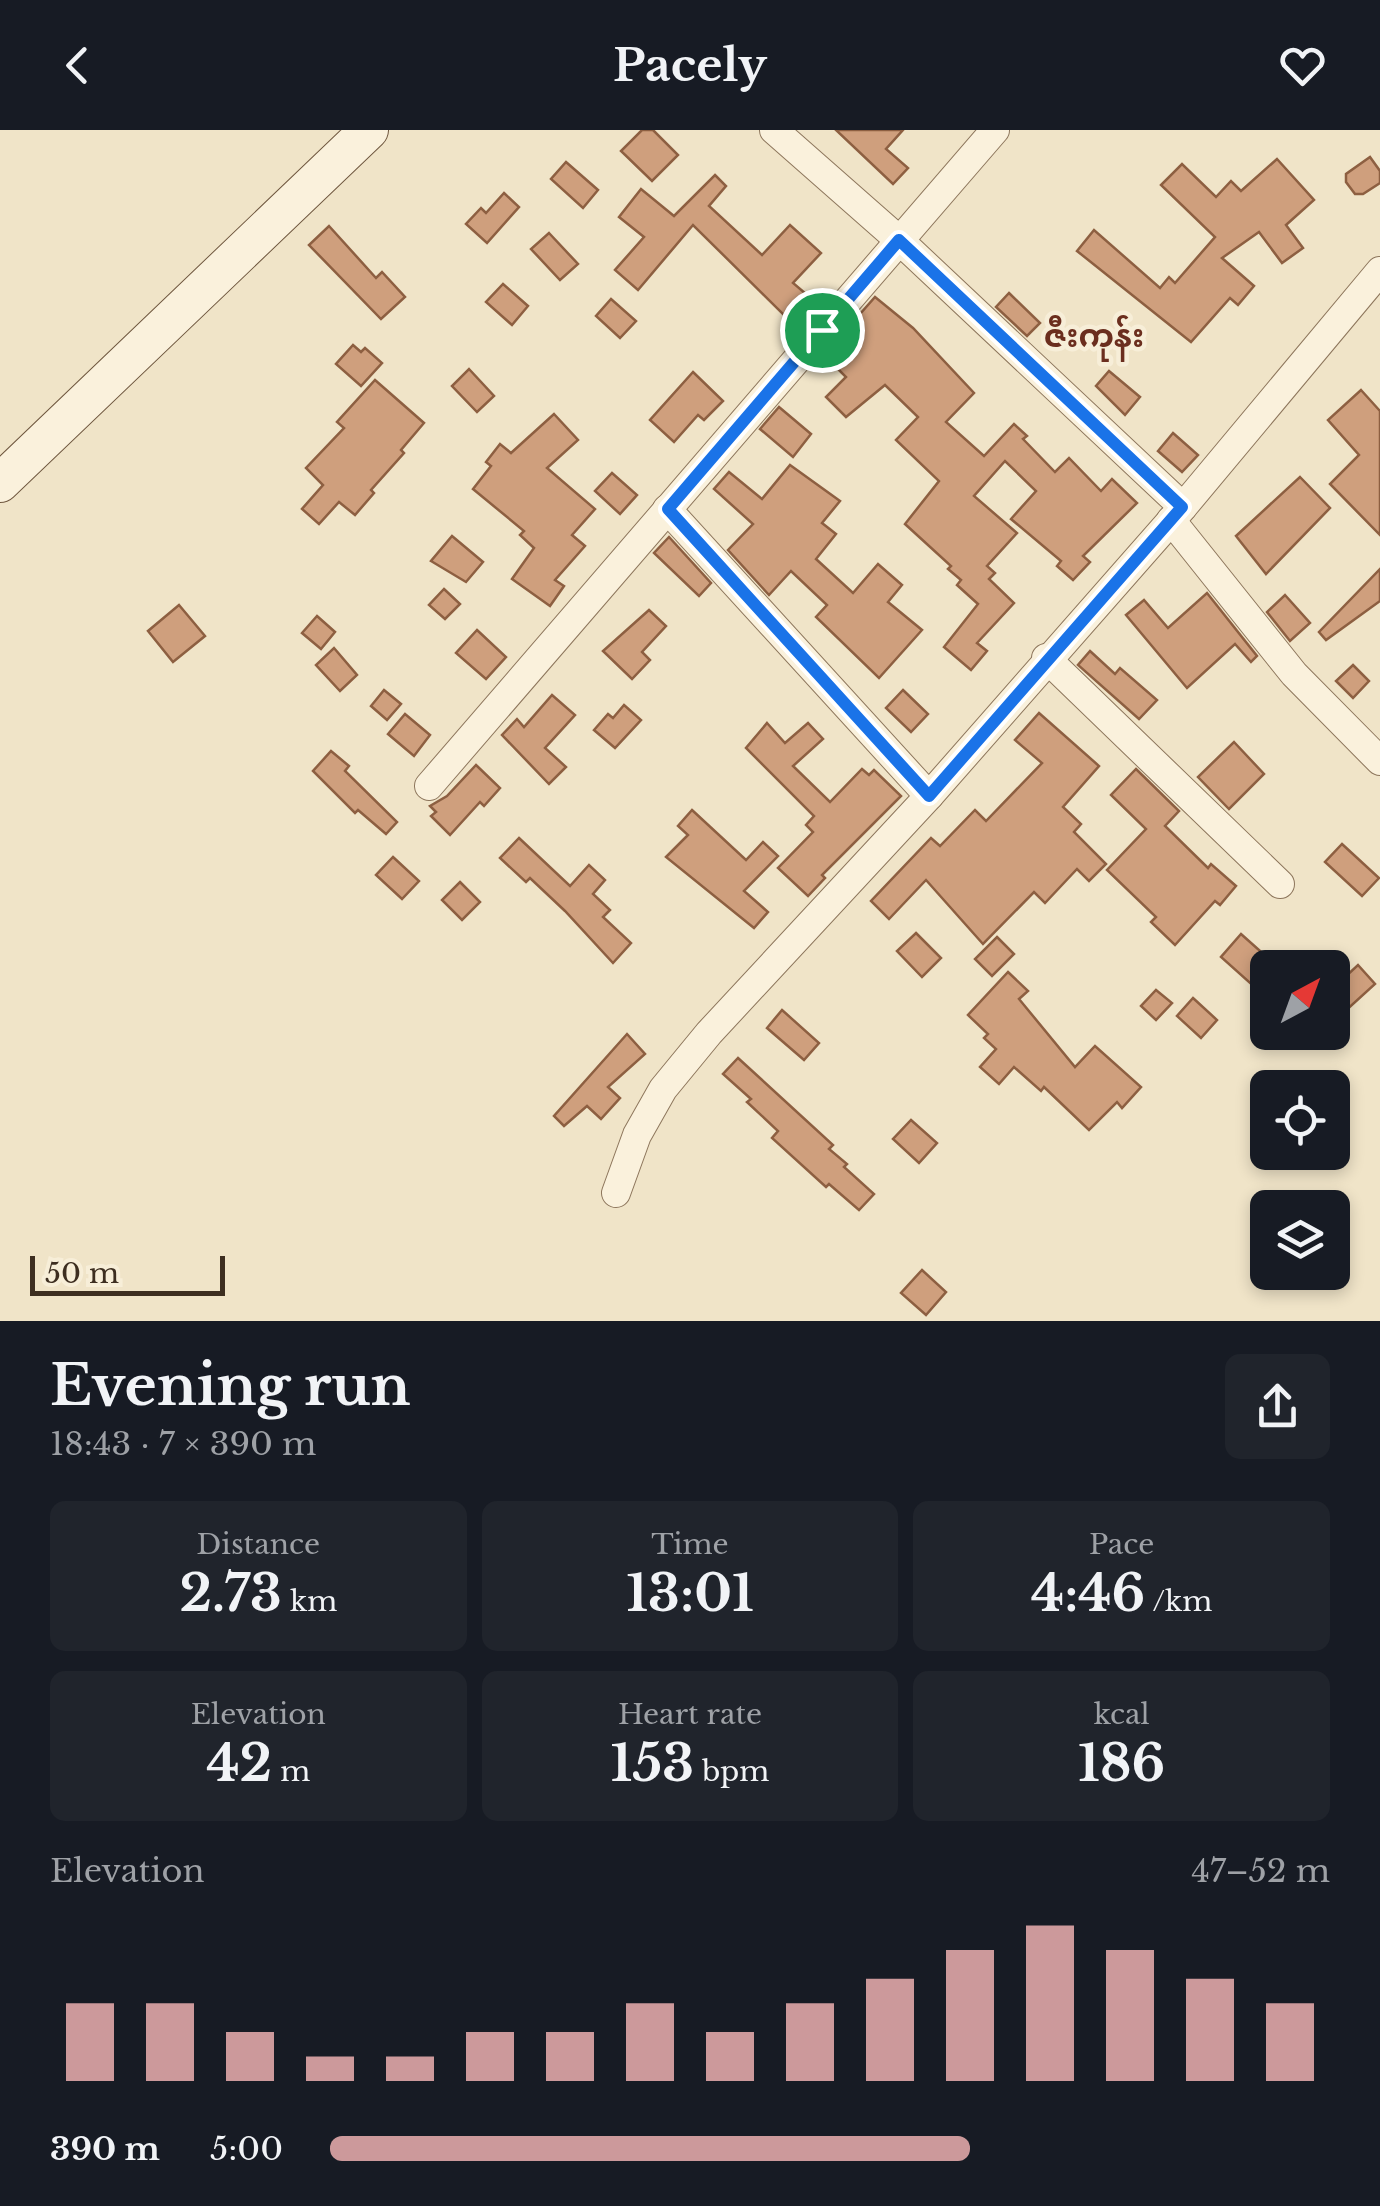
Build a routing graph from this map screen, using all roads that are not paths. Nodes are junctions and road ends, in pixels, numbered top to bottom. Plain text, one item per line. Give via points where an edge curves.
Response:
1 (369, 130) edge
2 (774, 130) edge
3 (995, 130) edge
4 (899, 240) junction
5 (1380, 271) edge
6 (0, 483) edge
7 (668, 509) junction
8 (1177, 513) junction
9 (1046, 658) junction
10 (1380, 761) edge
11 (429, 786) dead end
12 (929, 796) junction
13 (1280, 884) dead end
14 (616, 1193) dead end

1 - 6 street
2 - 4 street
3 - 4 street
4 - 7 street
4 - 8 street
5 - 8 street
7 - 11 street
7 - 12 street
8 - 9 street
8 - 10 street via 1294,674
9 - 12 street
9 - 13 street
12 - 14 street via 662,1089

